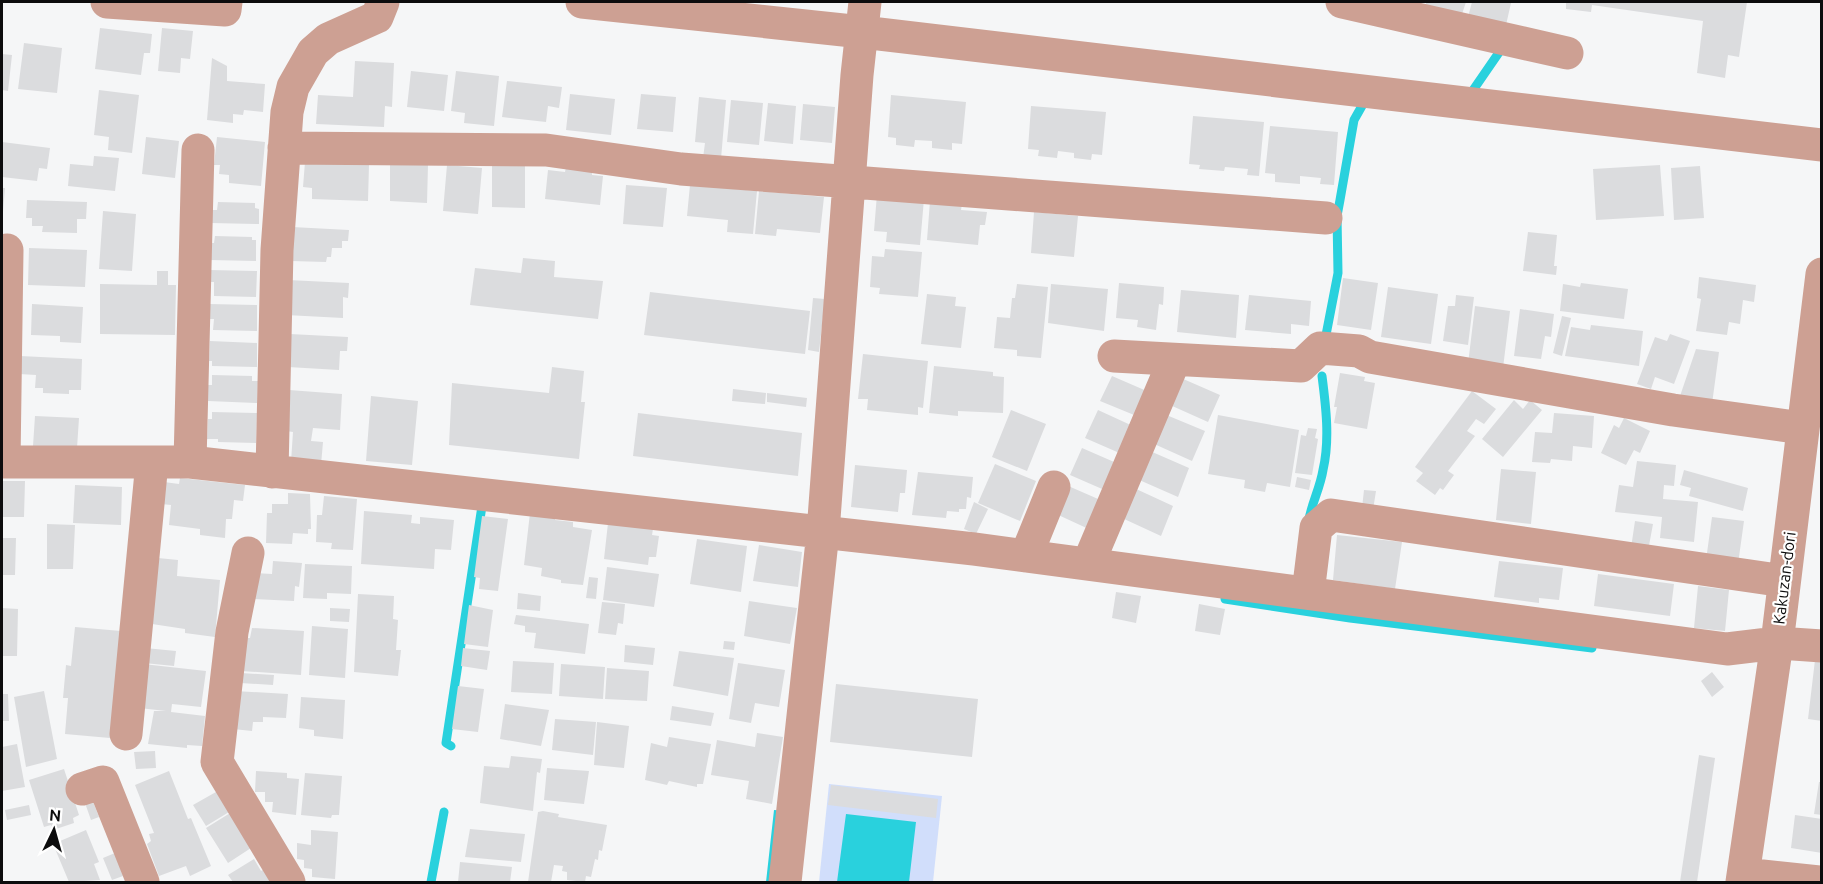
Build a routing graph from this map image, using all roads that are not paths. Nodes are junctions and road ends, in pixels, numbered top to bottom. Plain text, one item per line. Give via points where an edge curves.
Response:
1 (107, 2) edge
2 (226, 2) edge
3 (383, 2) edge
4 (582, 2) edge
5 (1342, 2) edge
6 (864, 17) edge
7 (1567, 53) dead end
8 (1821, 145) edge
9 (284, 148) junction
10 (198, 150) dead end
11 (849, 182) junction
12 (1326, 218) dead end
13 (7, 250) dead end
14 (1821, 274) edge
15 (1114, 356) dead end
16 (1174, 361) junction
17 (1815, 378) edge
18 (1802, 428) junction
19 (3, 462) edge
20 (152, 462) junction
21 (190, 462) junction
22 (272, 472) junction
23 (1054, 487) dead end
24 (823, 532) junction
25 (248, 553) dead end
26 (1026, 556) junction
27 (1088, 564) junction
28 (1784, 581) junction
29 (1308, 593) junction
30 (1777, 643) junction
31 (1821, 646) edge
32 (126, 734) dead end
33 (82, 789) dead end
34 (1743, 878) edge
35 (143, 882) edge
36 (289, 882) edge
37 (785, 882) edge
38 (1819, 882) edge

1 - 2 street via 225,10
3 - 9 street via 377,17 328,39 308,59 293,87
4 - 6 street
5 - 7 street
6 - 8 street
6 - 11 street
9 - 11 street via 546,150 681,169
9 - 22 street via 277,250
10 - 21 street
11 - 12 street
11 - 24 street
13 - 19 street
14 - 17 street, Kakuzan-dori
15 - 16 street
16 - 18 street via 1202,359 1301,366 1320,348 1359,351 1370,357 1661,408
16 - 27 street
17 - 18 street, Kakuzan-dori
18 - 28 street, Kakuzan-dori
19 - 20 street
20 - 21 street
20 - 32 street
21 - 22 street
22 - 24 street
23 - 26 street
24 - 26 street
24 - 37 street
25 - 36 street via 232,632 217,762
26 - 27 street
27 - 29 street
28 - 29 street via 1331,515 1316,528
28 - 30 street, Kakuzan-dori
29 - 30 street via 1728,649
30 - 31 street
30 - 34 street, Kakuzan-dori
33 - 35 street via 103,782
34 - 38 street

